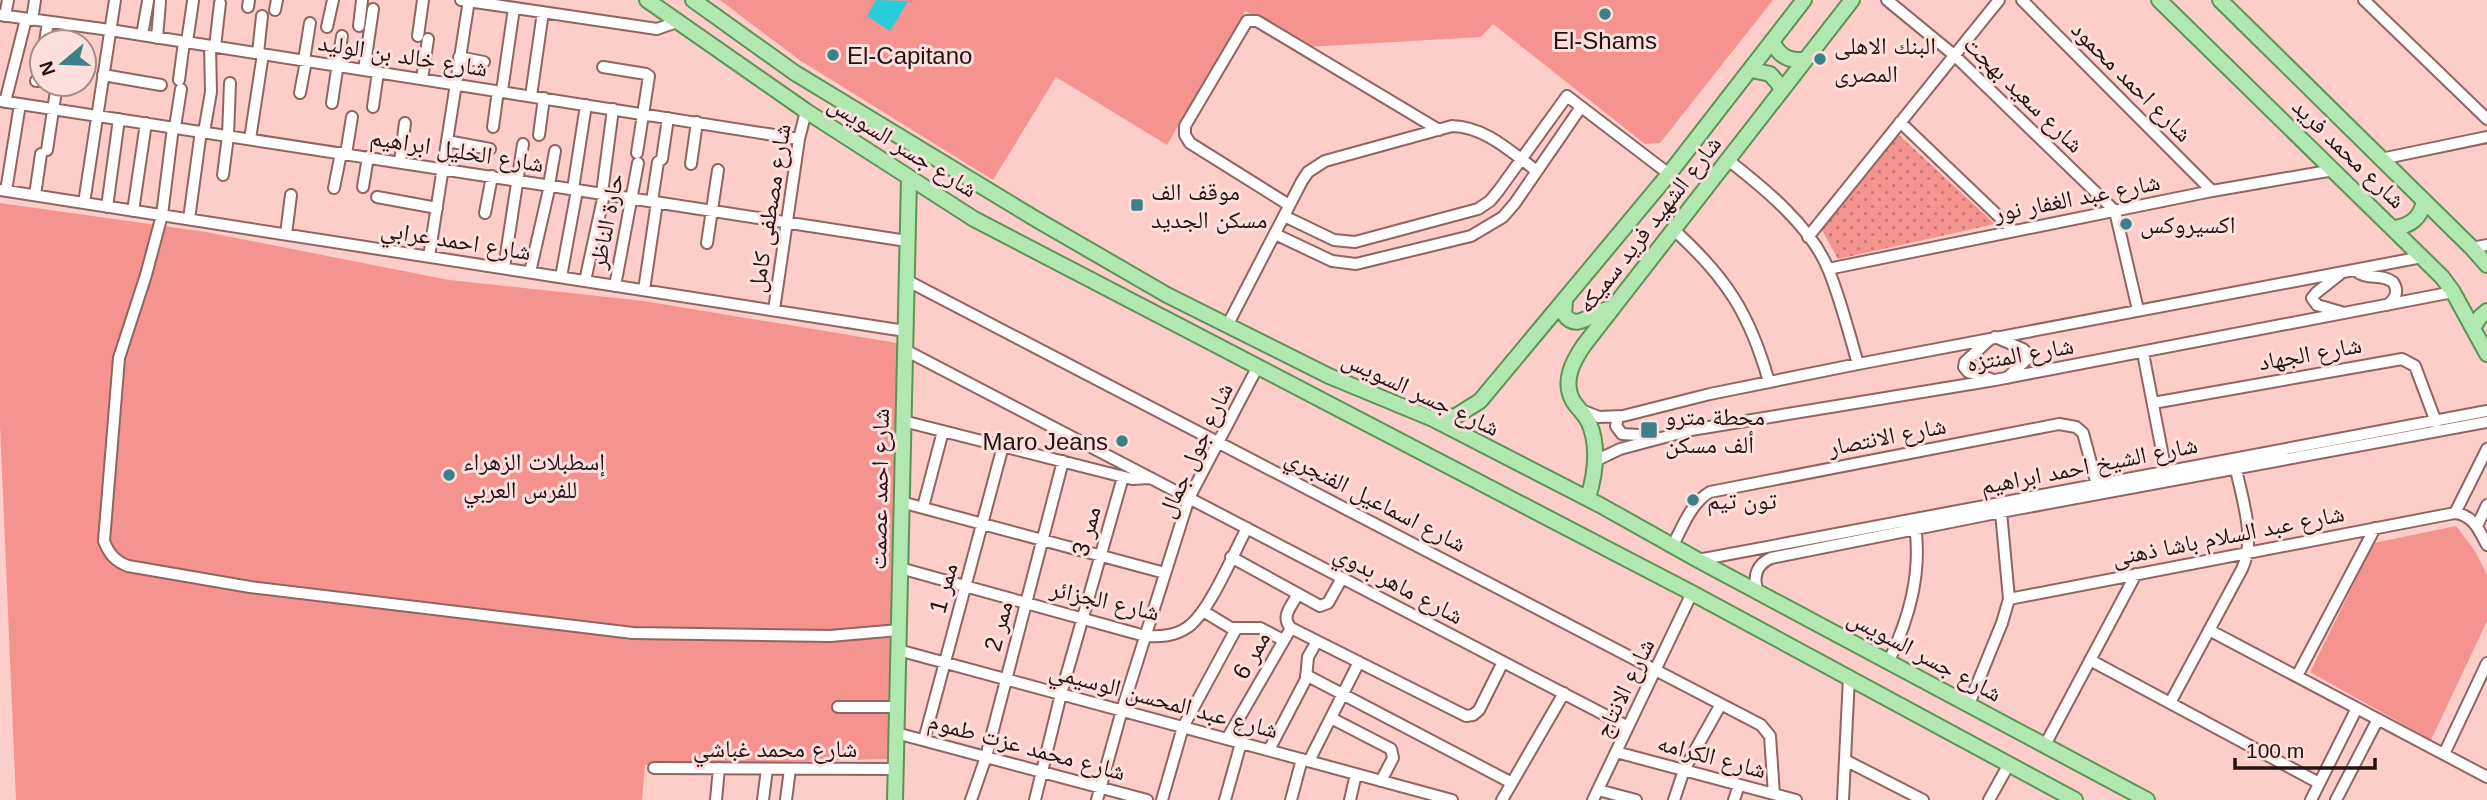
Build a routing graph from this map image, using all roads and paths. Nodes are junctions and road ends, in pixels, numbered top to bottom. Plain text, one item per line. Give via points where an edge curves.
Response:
1 (8, 0) edge
2 (35, 0) edge
3 (115, 0) edge
4 (333, 0) edge
5 (362, 0) edge
6 (423, 0) edge
7 (466, 0) edge
8 (647, 0) edge
9 (693, 0) edge
10 (1804, 0) edge
11 (1852, 0) edge
12 (1887, 0) edge
13 (1999, 0) edge
14 (2022, 0) edge
15 (2159, 0) edge
16 (2220, 0) edge
17 (2364, 0) edge
18 (148, 1) edge
19 (193, 1) edge
20 (160, 2) dead end
21 (220, 3) dead end
22 (514, 8) junction
23 (373, 9) dead end
24 (543, 12) junction
25 (262, 16) dead end
26 (2, 19) edge
27 (29, 19) junction
28 (48, 22) junction
29 (677, 22) junction
30 (310, 23) dead end
31 (65, 24) junction
32 (359, 26) dead end
33 (327, 27) dead end
34 (47, 28) edge
35 (65, 28) edge
36 (110, 30) junction
37 (142, 35) junction
38 (342, 36) dead end
39 (157, 38) junction
40 (1772, 41) junction
41 (186, 42) junction
42 (212, 46) junction
43 (260, 54) junction
44 (1954, 55) junction
45 (459, 57) junction
46 (1804, 60) junction
47 (305, 61) junction
48 (484, 62) dead end
49 (338, 66) junction
50 (603, 68) dead end
51 (364, 70) junction
52 (1752, 70) junction
53 (377, 72) junction
54 (12, 75) junction
55 (103, 75) junction
56 (28, 78) edge
57 (422, 79) junction
58 (229, 83) dead end
59 (454, 84) junction
60 (162, 85) dead end
61 (1782, 88) junction
62 (500, 91) junction
63 (300, 93) dead end
64 (531, 96) junction
65 (55, 98) edge
66 (544, 98) junction
67 (3, 102) edge
68 (332, 103) dead end
69 (20, 104) junction
70 (586, 105) junction
71 (373, 107) dead end
72 (1581, 107) junction
73 (53, 109) junction
74 (613, 109) junction
75 (806, 111) junction
76 (643, 114) junction
77 (97, 115) junction
78 (352, 117) dead end
79 (668, 118) junction
80 (119, 119) junction
81 (2487, 119) edge
82 (405, 122) dead end
83 (697, 122) junction
84 (1900, 122) junction
85 (146, 123) junction
86 (174, 127) junction
87 (493, 127) dead end
88 (1439, 130) junction
89 (202, 131) junction
90 (538, 135) dead end
91 (228, 136) junction
92 (2487, 137) edge
93 (250, 139) junction
94 (799, 139) junction
95 (447, 141) junction
96 (523, 145) dead end
97 (490, 149) dead end
98 (555, 151) dead end
99 (343, 153) junction
100 (368, 157) junction
101 (1521, 159) junction
102 (2381, 159) junction
103 (1728, 160) junction
104 (400, 162) junction
105 (691, 164) dead end
106 (443, 169) junction
107 (718, 170) dead end
108 (2334, 170) junction
109 (1537, 171) junction
110 (1669, 174) junction
111 (223, 176) dead end
112 (492, 176) junction
113 (909, 179) junction
114 (518, 180) junction
115 (550, 185) junction
116 (363, 187) dead end
117 (334, 188) dead end
118 (575, 189) junction
119 (3, 190) edge
120 (2212, 191) junction
121 (603, 194) junction
122 (35, 195) junction
123 (291, 195) dead end
124 (377, 197) dead end
125 (632, 198) junction
126 (2424, 201) junction
127 (655, 202) junction
128 (84, 203) junction
129 (107, 206) junction
130 (437, 208) junction
131 (712, 210) junction
132 (133, 211) junction
133 (1287, 211) junction
134 (2115, 211) junction
135 (485, 213) dead end
136 (162, 215) junction
137 (189, 219) junction
138 (787, 222) junction
139 (2392, 228) junction
140 (1674, 230) junction
141 (2014, 231) junction
142 (286, 234) junction
143 (1275, 234) junction
144 (1808, 237) junction
145 (907, 241) junction
146 (707, 243) dead end
147 (2480, 246) edge
148 (429, 257) junction
149 (2422, 257) junction
150 (2487, 265) edge
151 (504, 268) junction
152 (1828, 269) junction
153 (2355, 270) junction
154 (530, 272) junction
155 (2342, 272) junction
156 (561, 277) junction
157 (906, 280) junction
158 (585, 281) junction
159 (615, 286) junction
160 (644, 290) junction
161 (2453, 292) junction
162 (1565, 302) junction
163 (2387, 304) junction
164 (1613, 308) junction
165 (774, 310) junction
166 (2138, 310) junction
167 (2487, 311) edge
168 (2344, 313) junction
169 (1227, 326) junction
170 (2473, 328) junction
171 (905, 331) junction
172 (1993, 338) junction
173 (905, 350) junction
174 (2143, 353) junction
175 (2487, 354) edge
176 (1858, 364) junction
177 (1257, 368) junction
178 (2001, 379) junction
179 (1769, 382) junction
180 (2153, 403) junction
181 (1580, 409) junction
182 (2487, 411) edge
183 (1618, 417) junction
184 (1433, 419) junction
185 (903, 421) junction
186 (2436, 422) junction
187 (2487, 422) edge
188 (943, 431) junction
189 (1664, 437) junction
190 (1219, 442) junction
191 (1003, 446) junction
192 (2487, 449) edge
193 (1063, 461) junction
194 (1595, 461) junction
195 (2235, 464) junction
196 (2166, 472) junction
197 (1124, 477) junction
198 (1150, 478) junction
199 (2097, 485) junction
200 (1189, 498) junction
201 (1588, 498) junction
202 (901, 502) junction
203 (2487, 505) edge
204 (923, 507) junction
205 (2001, 512) junction
206 (2455, 513) junction
207 (982, 523) junction
208 (1915, 524) junction
209 (2477, 526) junction
210 (1247, 528) junction
211 (2375, 528) junction
212 (1043, 540) junction
213 (1673, 545) junction
214 (2487, 545) edge
215 (1757, 549) junction
216 (2248, 553) junction
217 (1101, 555) junction
218 (1231, 557) junction
219 (1698, 560) junction
220 (1766, 560) junction
221 (900, 568) junction
222 (1166, 573) junction
223 (2136, 574) junction
224 (1342, 578) junction
225 (965, 586) junction
226 (1757, 590) junction
227 (1692, 593) junction
228 (1298, 594) junction
229 (2009, 599) junction
230 (1026, 603) junction
231 (1203, 611) junction
232 (1083, 619) junction
233 (1290, 628) junction
234 (1236, 629) junction
235 (899, 630) junction
236 (2209, 630) junction
237 (1145, 636) junction
238 (1283, 640) junction
239 (1317, 641) junction
240 (898, 650) junction
241 (2091, 660) junction
242 (1889, 661) junction
243 (945, 662) junction
244 (1359, 662) junction
245 (1503, 662) junction
246 (2487, 663) edge
247 (1656, 669) junction
248 (1306, 676) junction
249 (2297, 676) junction
250 (1849, 677) junction
251 (1006, 679) junction
252 (1061, 694) junction
253 (1343, 694) junction
254 (1564, 694) junction
255 (2170, 703) junction
256 (1721, 704) junction
257 (1969, 704) junction
258 (838, 707) dead end
259 (897, 707) junction
260 (2357, 708) junction
261 (1122, 710) junction
262 (1331, 718) junction
263 (2378, 719) junction
264 (1183, 727) junction
265 (1628, 727) junction
266 (896, 733) junction
267 (1227, 739) junction
268 (924, 740) junction
269 (1241, 743) junction
270 (2045, 745) junction
271 (1269, 750) junction
272 (1616, 752) junction
273 (2444, 754) junction
274 (986, 757) junction
275 (1305, 760) junction
276 (1845, 760) junction
277 (2009, 764) junction
278 (654, 768) dead end
279 (719, 768) junction
280 (767, 769) junction
281 (790, 769) junction
282 (896, 769) junction
283 (1684, 770) junction
284 (1042, 772) junction
285 (1356, 774) junction
286 (2487, 777) edge
287 (1381, 781) junction
288 (1512, 783) junction
289 (2319, 783) junction
290 (1739, 785) junction
291 (1101, 788) junction
292 (1406, 788) junction
293 (1774, 794) junction
294 (1422, 795) edge
295 (1596, 795) edge
296 (1907, 796) edge
297 (2338, 799) edge
298 (716, 800) edge
299 (764, 800) edge
300 (786, 800) edge
301 (895, 800) edge
302 (971, 800) edge
303 (1035, 800) edge
304 (1097, 800) edge
305 (1147, 800) edge
306 (1162, 800) edge
307 (1225, 800) edge
308 (1291, 800) edge
309 (1350, 800) edge
310 (1404, 800) edge
311 (1452, 800) edge
312 (1502, 800) edge
313 (1636, 800) edge
314 (1674, 800) edge
315 (1734, 800) edge
316 (1796, 800) edge
317 (1843, 800) edge
318 (1923, 800) edge
319 (1989, 800) edge
320 (2075, 800) edge
321 (2147, 800) edge
322 (2311, 800) edge

1 - 26 street
2 - 27 street
3 - 36 street
4 - 33 street
5 - 32 street
6 - 57 street
7 - 22 street
7 - 45 street
8 - 29 main road, شارع جسر السويس
9 - 169 main road, شارع جسر السويس via 818,87 1034,218
10 - 40 main road, شارع الشهيد فريد سميكه
11 - 46 main road, شارع الشهيد فريد سميكه
12 - 44 street, شارع سعيد بهجت
13 - 44 street
14 - 120 street, شارع احمد محمود
15 - 108 main road, شارع محمد فريد
16 - 102 main road, شارع محمد فريد
17 - 81 street
18 - 37 street
19 - 41 street
20 - 39 street
21 - 42 street
22 - 24 street
22 - 62 street
23 - 51 street
24 - 29 street via 657,29
24 - 64 street
25 - 43 street
26 - 27 street, شارع خالد بن الوليد
27 - 28 street, شارع خالد بن الوليد
27 - 54 street
28 - 31 street, شارع خالد بن الوليد
28 - 34 street
29 - 75 main road, شارع جسر السويس
30 - 47 street
31 - 35 street
31 - 36 street, شارع خالد بن الوليد
36 - 37 street, شارع خالد بن الوليد
36 - 55 street
37 - 39 street, شارع خالد بن الوليد
38 - 49 street
39 - 41 street, شارع خالد بن الوليد
40 - 46 main road via 1784,57
40 - 52 main road, شارع الشهيد فريد سميكه
41 - 42 street, شارع خالد بن الوليد
41 - 86 street
42 - 43 street, شارع خالد بن الوليد
42 - 89 street via 211,92
43 - 47 street, شارع خالد بن الوليد
43 - 93 street
44 - 84 street
44 - 134 street, شارع سعيد بهجت
45 - 48 street
45 - 59 street
46 - 61 main road, شارع الشهيد فريد سميكه
47 - 49 street, شارع خالد بن الوليد
47 - 63 street
49 - 51 street, شارع خالد بن الوليد
49 - 68 street
50 - 76 street, حارة الناظر via 648,75
51 - 53 street, شارع خالد بن الوليد
52 - 61 main road via 1770,74
52 - 110 main road, شارع الشهيد فريد سميكه
53 - 57 street, شارع خالد بن الوليد
53 - 71 street
54 - 56 street
54 - 67 street
55 - 60 street
55 - 77 street
57 - 59 street, شارع خالد بن الوليد
58 - 91 street
59 - 62 street, شارع خالد بن الوليد
59 - 95 street
61 - 103 main road, شارع الشهيد فريد سميكه
62 - 64 street, شارع خالد بن الوليد
62 - 87 street
64 - 66 street, شارع خالد بن الوليد
65 - 73 street
66 - 70 street, شارع خالد بن الوليد
66 - 90 street
67 - 69 street, شارع الخليل ابراهيم
69 - 73 street, شارع الخليل ابراهيم
69 - 119 street
70 - 74 street, شارع خالد بن الوليد
70 - 118 street
72 - 101 street via 1567,96
72 - 109 street
72 - 110 street
73 - 77 street, شارع الخليل ابراهيم
73 - 122 street
74 - 76 street, شارع خالد بن الوليد
74 - 121 street
75 - 94 street, شارع مصطفى كامل
75 - 113 main road, شارع جسر السويس
76 - 79 street, شارع خالد بن الوليد
76 - 125 street, حارة الناظر
77 - 80 street, شارع الخليل ابراهيم
77 - 128 street
78 - 99 street
79 - 83 street, شارع خالد بن الوليد
79 - 127 street
80 - 85 street, شارع الخليل ابراهيم
80 - 129 street
82 - 104 street
83 - 94 street, شارع خالد بن الوليد
83 - 105 street
84 - 141 street
84 - 144 street
85 - 86 street, شارع الخليل ابراهيم
85 - 132 street
86 - 89 street, شارع الخليل ابراهيم
86 - 136 street
88 - 101 street via 1452,126 1480,131
88 - 133 street via 1325,161 1308,172
88 - 133 street via 1257,21 1247,21 1185,126 1185,135
89 - 91 street, شارع الخليل ابراهيم
89 - 137 street
91 - 93 street, شارع الخليل ابراهيم
91 - 111 street
92 - 102 street
93 - 99 street, شارع الخليل ابراهيم
94 - 138 street, شارع مصطفى كامل
95 - 97 street
95 - 106 street
96 - 114 street
98 - 115 street
99 - 100 street, شارع الخليل ابراهيم
99 - 117 street
100 - 104 street, شارع الخليل ابراهيم
100 - 116 street
101 - 109 street
101 - 133 street via 1495,195 1478,209 1365,240 1334,240
102 - 126 main road, شارع محمد فريد
103 - 140 main road, شارع الشهيد فريد سميكه
103 - 144 street via 1773,196
104 - 106 street, شارع الخليل ابراهيم
106 - 112 street, شارع الخليل ابراهيم
106 - 130 street
107 - 131 street
108 - 120 street, شارع عبد الغفار نور
108 - 139 main road, شارع محمد فريد
109 - 143 street via 1503,217 1488,228 1369,262 1332,261
110 - 162 main road, شارع الشهيد فريد سميكه
112 - 114 street, شارع الخليل ابراهيم
112 - 135 street
113 - 145 main road, شارع احمد عصمت
113 - 177 main road, شارع جسر السويس via 974,219
114 - 115 street, شارع الخليل ابراهيم
114 - 151 street
115 - 118 street, شارع الخليل ابراهيم
115 - 154 street
118 - 121 street, شارع الخليل ابراهيم
118 - 156 street
119 - 122 street, شارع احمد عرابي
120 - 134 street, شارع عبد الغفار نور
121 - 125 street, شارع الخليل ابراهيم
121 - 158 street
122 - 128 street, شارع احمد عرابي
123 - 142 street
124 - 130 street
125 - 127 street, شارع الخليل ابراهيم
125 - 159 street, حارة الناظر
126 - 139 main road via 2413,222
126 - 147 main road, شارع محمد فريد
127 - 131 street, شارع الخليل ابراهيم
127 - 160 street
128 - 129 street, شارع احمد عرابي
129 - 132 street, شارع احمد عرابي
130 - 148 street
131 - 138 street, شارع الخليل ابراهيم
131 - 146 street
132 - 136 street, شارع احمد عرابي
133 - 143 street
134 - 141 street, شارع عبد الغفار نور
134 - 166 street
136 - 137 street, شارع احمد عرابي
136 - 235 street via 118,358 104,541 119,563 250,587 633,633 830,636
137 - 142 street, شارع احمد عرابي
138 - 145 street, شارع الخليل ابراهيم
138 - 165 street, شارع مصطفى كامل
139 - 149 main road, شارع محمد فريد
140 - 164 main road, شارع الشهيد فريد سميكه
140 - 179 street via 1726,284 1750,326
141 - 152 street, شارع عبد الغفار نور
142 - 148 street, شارع احمد عرابي
143 - 169 street
144 - 152 street
145 - 157 main road, شارع احمد عصمت
147 - 150 main road, شارع محمد فريد
148 - 151 street, شارع احمد عرابي
149 - 153 street, شارع المنتزه
149 - 161 main road, شارع محمد فريد
151 - 154 street, شارع احمد عرابي
152 - 176 street
153 - 155 street, شارع المنتزه
153 - 163 street via 2393,282 2396,293
154 - 156 street, شارع احمد عرابي
155 - 166 street, شارع المنتزه
155 - 168 street via 2312,298 2317,305
156 - 158 street, شارع احمد عرابي
157 - 171 main road, شارع احمد عصمت
157 - 190 street, شارع اسماعيل الفنجري
158 - 159 street, شارع احمد عرابي
159 - 160 street, شارع احمد عرابي
160 - 165 street, شارع احمد عرابي
161 - 163 street, شارع المنتزه
161 - 170 main road, شارع محمد فريد
162 - 164 main road via 1564,314 1576,323
162 - 184 main road, شارع الشهيد فريد سميكه via 1475,406 1456,416
163 - 168 street, شارع المنتزه
164 - 181 main road, شارع الشهيد فريد سميكه via 1579,352 1569,374 1570,393
165 - 171 street, شارع احمد عرابي
166 - 172 street, شارع المنتزه
167 - 170 main road
168 - 174 street, شارع المنتزه
169 - 184 main road, شارع جسر السويس via 1329,376
170 - 175 main road, شارع محمد فريد
171 - 173 main road, شارع احمد عصمت
172 - 176 street, شارع المنتزه
172 - 178 street via 2028,354
172 - 178 street via 1964,367 1968,372
173 - 185 main road, شارع احمد عصمت
173 - 198 street, شارع ماهر بدوي
174 - 178 street, شارع المنتزه
174 - 180 street
176 - 179 street, شارع المنتزه
177 - 190 street, شارع جول جمال
177 - 227 main road, شارع جسر السويس
178 - 189 street, شارع المنتزه
179 - 183 street, شارع المنتزه
180 - 186 street, شارع الجهاد via 2402,359 2415,366
180 - 196 street
181 - 183 street, شارع المنتزه via 1600,417
181 - 194 main road, شارع الشهيد فريد سميكه via 1590,425
182 - 186 street, شارع الشيخ احمد ابراهيم
183 - 189 street via 1616,426 1622,434
184 - 201 main road, شارع جسر السويس
185 - 188 street, شارع ماهر بدوي
185 - 202 main road, شارع احمد عصمت
186 - 195 street, شارع الشيخ احمد ابراهيم
187 - 195 street, شارع الشيخ احمد ابراهيم
188 - 191 street, شارع ماهر بدوي
188 - 204 street
189 - 194 street, شارع المنتزه
190 - 200 street, شارع جول جمال
190 - 247 street, شارع اسماعيل الفنجري
191 - 193 street, شارع ماهر بدوي
191 - 207 street, ممر 1
192 - 206 street
193 - 197 street, شارع ماهر بدوي
193 - 212 street, ممر 2
194 - 201 main road, شارع الشهيد فريد سميكه
195 - 196 street, شارع الشيخ احمد ابراهيم
195 - 205 street, شارع الشيخ احمد ابراهيم
195 - 216 street
196 - 199 street, شارع الشيخ احمد ابراهيم
197 - 198 street, شارع ماهر بدوي
197 - 217 street, ممر 3
198 - 200 street, شارع ماهر بدوي
199 - 208 street, شارع الشيخ احمد ابراهيم
199 - 213 street, شارع الانتصار via 2083,433 2059,424 1710,492 1694,505
200 - 210 street, شارع ماهر بدوي
200 - 222 street, شارع جول جمال
201 - 213 main road, شارع جسر السويس
202 - 204 street
202 - 221 main road, شارع احمد عصمت
203 - 209 street
204 - 207 street
205 - 208 street, شارع الشيخ احمد ابراهيم
205 - 229 street
206 - 209 street via 2469,517
206 - 211 street, شارع عبد السلام باشا ذهنى
207 - 212 street
207 - 225 street, ممر 1
208 - 215 street, شارع الشيخ احمد ابراهيم
208 - 220 street, شارع الشيخ احمد ابراهيم
208 - 242 street via 1913,598
209 - 214 street
210 - 218 street, شارع الجزائر
210 - 224 street, شارع ماهر بدوي
211 - 216 street, شارع عبد السلام باشا ذهنى
211 - 249 street
212 - 217 street
212 - 230 street, ممر 2
213 - 219 main road, شارع جسر السويس
215 - 219 street, شارع الشيخ احمد ابراهيم
215 - 220 street
216 - 223 street, شارع عبد السلام باشا ذهنى
216 - 236 street
217 - 222 street
217 - 232 street, ممر 3
218 - 228 street
218 - 231 street, شارع الجزائر
219 - 226 main road, شارع جسر السويس
220 - 226 street via 1756,572
221 - 225 street, شارع الجزائر
221 - 235 main road, شارع احمد عصمت
222 - 237 street, شارع جول جمال
223 - 229 street, شارع عبد السلام باشا ذهنى
223 - 241 street
224 - 228 street via 1324,606
224 - 245 street, شارع ماهر بدوي
225 - 230 street, شارع الجزائر
225 - 243 street, ممر 1
226 - 242 main road, شارع جسر السويس
227 - 247 street, شارع الانتاج
227 - 250 main road, شارع جسر السويس
228 - 233 street, ممر 6 via 1285,616
229 - 257 street
230 - 232 street, شارع الجزائر
230 - 251 street, ممر 2
231 - 234 street
231 - 237 street, شارع الجزائر via 1175,634
232 - 237 street, شارع الجزائر
232 - 252 street, ممر 3
233 - 238 street, ممر 6
233 - 239 street
234 - 238 street via 1260,628
234 - 264 street
235 - 240 main road, شارع احمد عصمت
236 - 249 street
236 - 255 street
237 - 261 street, شارع جول جمال
238 - 267 street, ممر 6
239 - 244 street
239 - 248 street via 1308,657
240 - 243 street, شارع عبد المحسن الوسيمي
240 - 259 main road, شارع احمد عصمت
241 - 255 street
241 - 270 street
242 - 257 main road, شارع جسر السويس
243 - 251 street, شارع عبد المحسن الوسيمي
243 - 268 street, ممر 1
244 - 245 street via 1470,716 1479,710
244 - 253 street
245 - 254 street, شارع ماهر بدوي
246 - 273 street
247 - 256 street, شارع اسماعيل الفنجري
247 - 265 street, شارع الانتاج
248 - 253 street
248 - 271 street
249 - 260 street
250 - 276 street
250 - 277 main road, شارع جسر السويس
251 - 252 street, شارع عبد المحسن الوسيمي
251 - 274 street, ممر 2
252 - 261 street, شارع عبد المحسن الوسيمي
252 - 284 street, ممر 3
253 - 262 street
253 - 288 street
254 - 265 street, شارع ماهر بدوي
254 - 288 street
255 - 289 street
256 - 283 street
256 - 293 street, شارع اسماعيل الفنجري via 1768,732
257 - 270 main road, شارع جسر السويس
258 - 259 street
259 - 266 main road, شارع احمد عصمت
260 - 263 street
260 - 289 street
261 - 264 street, شارع عبد المحسن الوسيمي
261 - 291 street, شارع جول جمال
262 - 275 street
262 - 287 street via 1391,749 1393,758
263 - 273 street
263 - 297 street
264 - 267 street, شارع عبد المحسن الوسيمي
264 - 306 street
265 - 272 street, شارع الانتاج
266 - 268 street, شارع محمد عزت طموم
266 - 282 main road, شارع احمد عصمت
267 - 269 street, شارع عبد المحسن الوسيمي
268 - 274 street, شارع محمد عزت طموم
269 - 271 street, شارع عبد المحسن الوسيمي
269 - 307 street
270 - 321 main road, شارع جسر السويس
271 - 275 street, شارع عبد المحسن الوسيمي
272 - 283 street, شارع الكرامه
272 - 295 street, شارع الانتاج
273 - 286 street
274 - 284 street, شارع محمد عزت طموم
274 - 302 street, ممر 2
275 - 285 street, شارع عبد المحسن الوسيمي
275 - 308 street
276 - 296 street
276 - 317 street
277 - 319 street
277 - 320 main road, شارع جسر السويس
278 - 279 street, شارع محمد غباشي
279 - 280 street, شارع محمد غباشي
279 - 298 street
280 - 281 street, شارع محمد غباشي
280 - 299 street
281 - 282 street, شارع محمد غباشي
281 - 300 street
282 - 301 main road, شارع احمد عصمت
283 - 290 street, شارع الكرامه
283 - 314 street
284 - 291 street, شارع محمد عزت طموم
284 - 303 street, ممر 3
285 - 287 street, شارع عبد المحسن الوسيمي
285 - 309 street
287 - 292 street, شارع عبد المحسن الوسيمي
288 - 312 street
289 - 322 street
290 - 293 street, شارع الكرامه
290 - 315 street
291 - 304 street, شارع جول جمال
291 - 305 street, شارع محمد عزت طموم
292 - 294 street, شارع عبد المحسن الوسيمي
292 - 310 street
293 - 316 street, شارع الكرامه
294 - 311 street, شارع عبد المحسن الوسيمي
295 - 313 street
296 - 318 street

